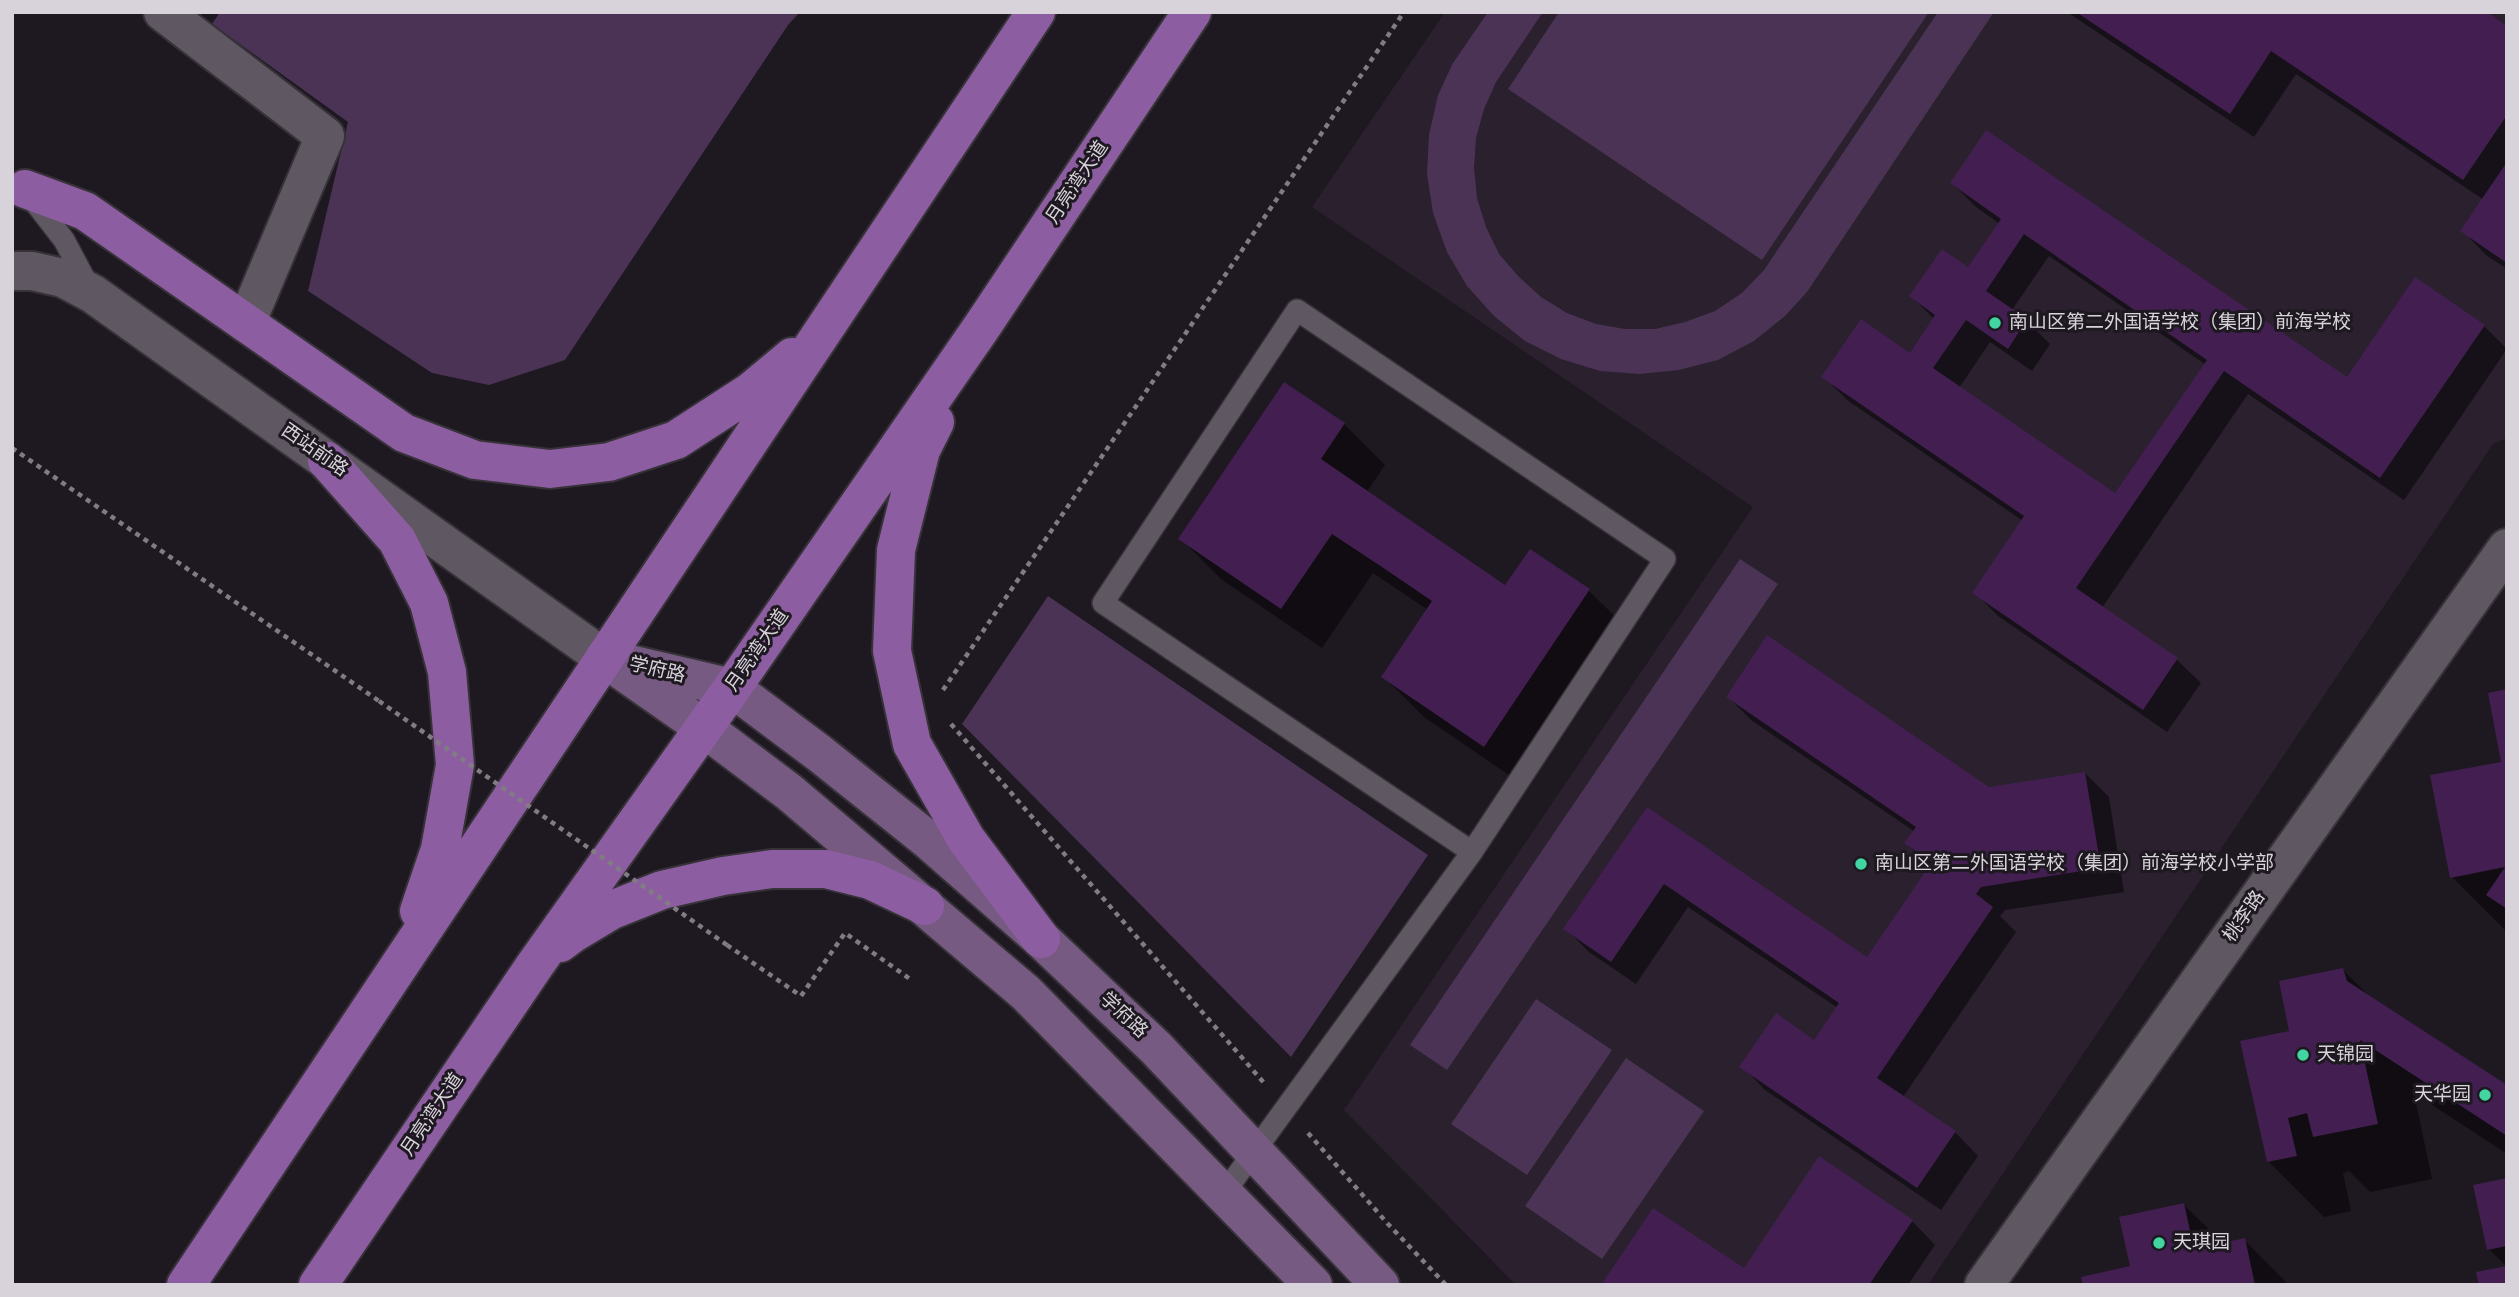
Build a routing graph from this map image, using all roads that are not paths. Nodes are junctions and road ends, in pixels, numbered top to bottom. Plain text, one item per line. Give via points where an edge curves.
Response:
1 (163, 12) edge
2 (1036, 12) edge
3 (1192, 12) edge
4 (19, 183) edge
5 (12, 271) edge
6 (93, 294) junction
7 (246, 323) junction
8 (981, 328) junction
9 (826, 329) junction
10 (327, 461) junction
11 (2507, 548) edge
12 (604, 658) junction
13 (732, 688) junction
14 (704, 728) junction
15 (1472, 852) junction
16 (925, 906) junction
17 (1041, 939) junction
18 (403, 960) junction
19 (535, 965) junction
20 (1254, 1151) junction
21 (1224, 1193) junction
22 (186, 1285) edge
23 (318, 1285) edge
24 (1313, 1285) edge
25 (1380, 1285) edge
26 (1984, 1285) edge

1 - 7 street via 325,136
2 - 9 main road
3 - 8 main road, 月亮湾大道
4 - 6 lane via 64,240
4 - 7 main road via 85,211
5 - 6 street, 西站前路 via 62,278
6 - 10 street, 西站前路
7 - 9 main road via 404,433 475,460 550,469 608,463 676,440 750,392
8 - 13 main road, 月亮湾大道
8 - 17 main road via 921,450 896,550 892,651 912,744 965,839
9 - 12 main road
10 - 12 street, 西站前路
10 - 18 main road via 397,540 429,603 447,672 455,765 440,849
11 - 26 street, 桃李路
12 - 13 main road, 学府路
12 - 14 main road, 学府路
12 - 18 main road
13 - 14 main road, 月亮湾大道
13 - 17 main road, 学府路 via 928,840
14 - 16 main road, 学府路
14 - 19 main road, 月亮湾大道
15 - 15 lane via 1665,559 1297,310 1103,603
15 - 20 lane
16 - 19 main road via 870,880 826,869 723,876 662,890 612,910 572,934
16 - 21 main road, 学府路 via 1026,993
17 - 20 main road, 学府路 via 1156,1048
18 - 22 main road
19 - 23 main road, 月亮湾大道
20 - 21 lane
20 - 25 main road, 学府路
21 - 24 main road, 学府路

